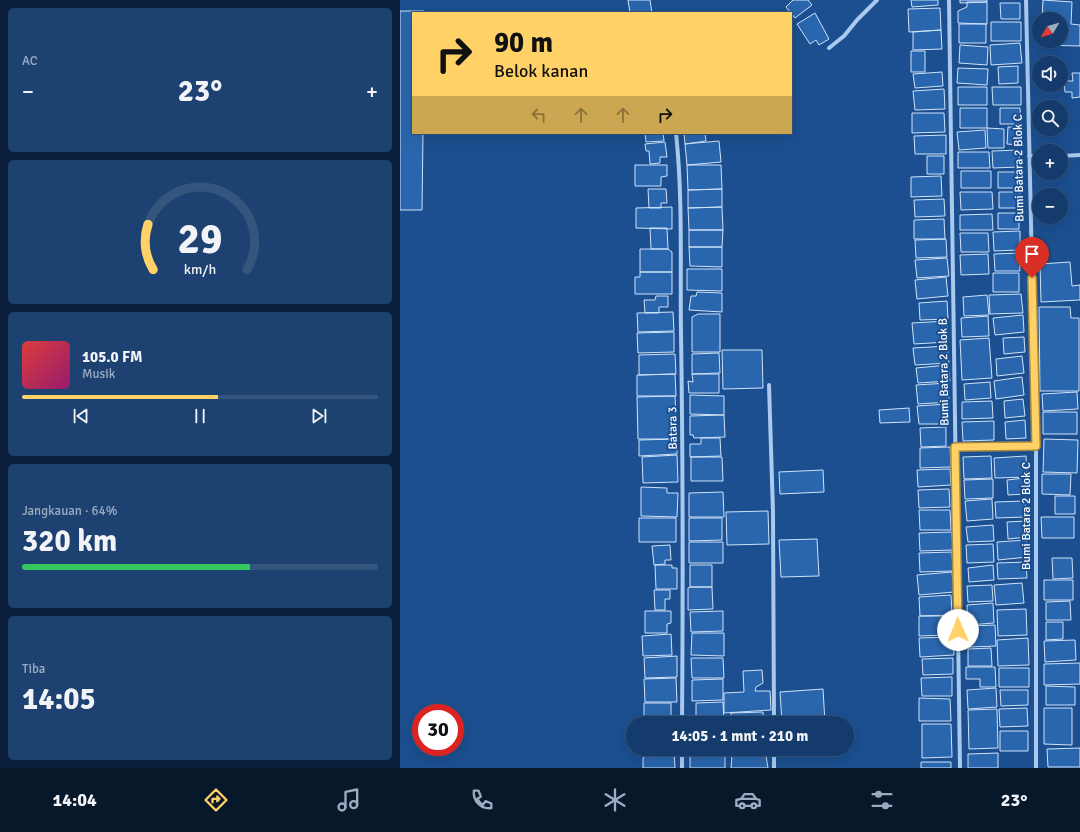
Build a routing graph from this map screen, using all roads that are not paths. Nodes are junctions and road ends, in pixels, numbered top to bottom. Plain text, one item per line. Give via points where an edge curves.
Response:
1 (877, 0) edge
2 (949, 0) edge
3 (1026, 0) edge
4 (829, 48) dead end
5 (676, 134) edge
6 (1080, 155) edge
7 (1029, 156) joint
8 (1068, 156) edge
9 (769, 385) dead end
10 (1036, 446) junction
11 (955, 447) junction
12 (682, 716) edge
13 (774, 716) edge
14 (682, 756) edge
15 (774, 756) edge
16 (682, 768) edge
17 (774, 768) edge
18 (960, 768) edge
19 (1036, 768) edge

1 - 4 street via 844,36
2 - 11 street, Bumi Batara 2 Blok B
3 - 7 street, Bumi Batara 2 Blok C
5 - 12 street, Batara 3 via 681,202 684,495
6 - 8 street
7 - 10 street, Bumi Batara 2 Blok C
9 - 13 street via 773,512
10 - 11 street
10 - 19 street, Bumi Batara 2 Blok C
11 - 18 street, Bumi Batara 2 Blok B
14 - 16 street
15 - 17 street

